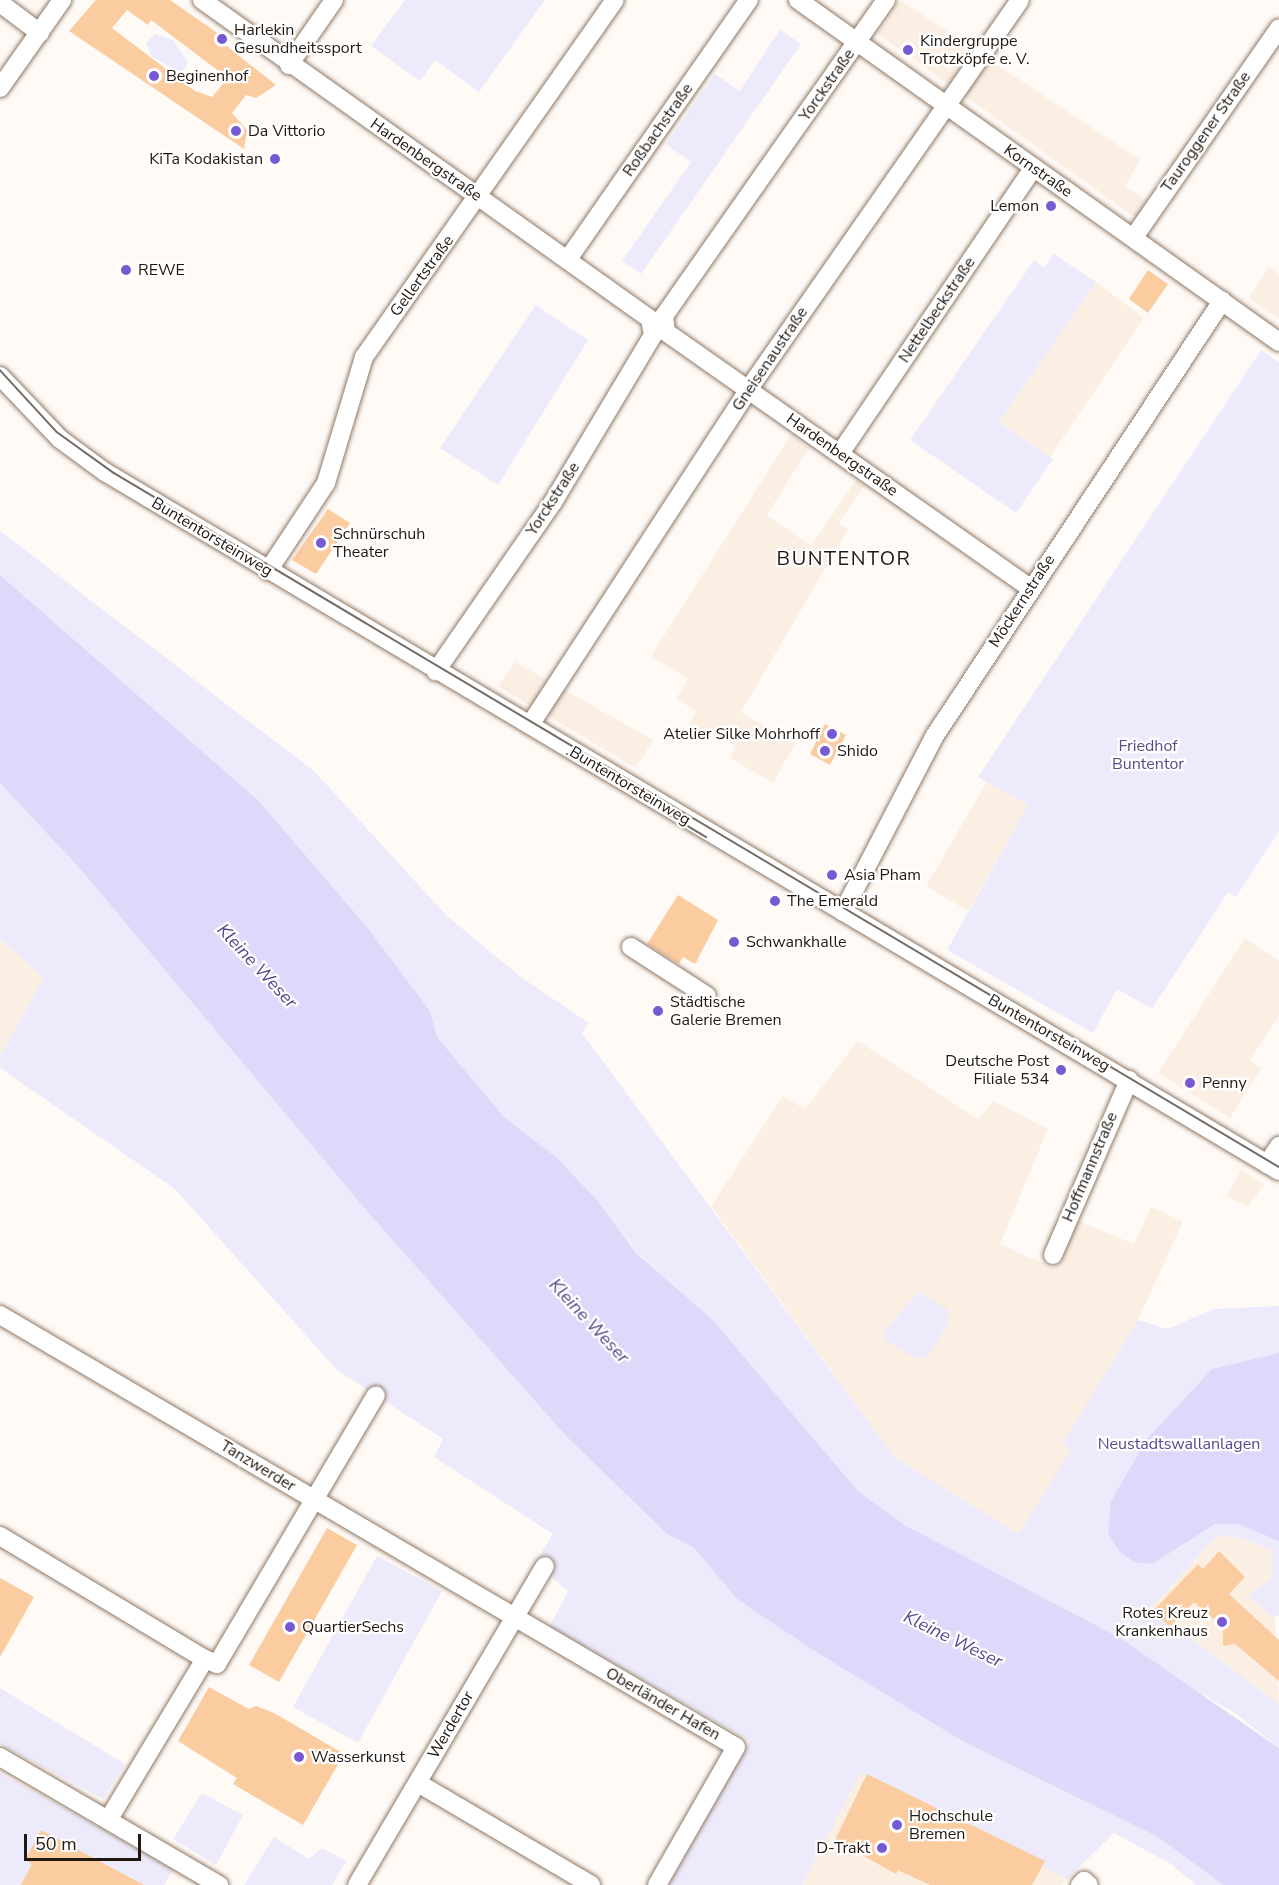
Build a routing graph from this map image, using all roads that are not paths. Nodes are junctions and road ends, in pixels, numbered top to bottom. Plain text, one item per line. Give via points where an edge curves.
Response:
1 (62, 0) edge
2 (334, 0) edge
3 (615, 0) edge
4 (749, 0) edge
5 (798, 0) edge
6 (886, 0) edge
7 (1020, 0) edge
8 (208, 2) edge
9 (0, 3) edge
10 (1279, 28) edge
11 (40, 33) junction
12 (857, 41) junction
13 (289, 65) junction
14 (0, 88) edge
15 (946, 106) junction
16 (1034, 168) junction
17 (479, 198) junction
18 (1134, 237) junction
19 (568, 259) junction
20 (1222, 301) junction
21 (657, 318) junction
22 (1277, 335) edge
23 (0, 376) edge
24 (748, 390) junction
25 (841, 452) junction
26 (268, 571) junction
27 (1030, 588) junction
28 (436, 671) junction
29 (530, 725) junction
30 (843, 912) junction
31 (631, 947) dead end
32 (707, 996) dead end
33 (1129, 1080) junction
34 (1279, 1146) edge
35 (1273, 1167) edge
36 (1053, 1256) dead end
37 (0, 1315) edge
38 (376, 1395) dead end
39 (312, 1502) junction
40 (0, 1536) edge
41 (545, 1566) dead end
42 (515, 1618) junction
43 (205, 1659) junction
44 (0, 1757) edge
45 (418, 1783) junction
46 (110, 1817) junction
47 (219, 1885) edge
48 (357, 1885) edge
49 (591, 1885) edge
50 (657, 1885) edge

1 - 11 street
2 - 13 street
3 - 17 street, Gellertstraße
4 - 19 street, Roßbachstraße
5 - 12 street, Kornstraße
6 - 12 street, Yorckstraße
7 - 15 street, Gneisenaustraße
8 - 13 street, Hardenbergstraße
9 - 11 street
10 - 18 street, Tauroggener Straße
11 - 14 street
12 - 15 street, Kornstraße
12 - 21 street, Yorckstraße
13 - 17 street, Hardenbergstraße
15 - 16 street, Kornstraße
15 - 24 street, Gneisenaustraße
16 - 18 street, Kornstraße
16 - 25 street, Nettelbeckstraße
17 - 19 street, Hardenbergstraße
17 - 26 street, Gellertstraße via 364,357 326,483
18 - 20 street, Kornstraße
19 - 21 street, Hardenbergstraße
20 - 22 street, Kornstraße
20 - 27 street, Möckernstraße
21 - 24 street, Hardenbergstraße via 666,332
21 - 28 street, Yorckstraße via 653,334 553,502
23 - 26 street, Buntentorsteinweg via 81,455
24 - 25 street, Hardenbergstraße
24 - 29 street, Gneisenaustraße
25 - 27 street, Hardenbergstraße
26 - 28 street, Buntentorsteinweg
27 - 30 street, Möckernstraße via 934,737
28 - 29 street, Buntentorsteinweg
29 - 30 street, Buntentorsteinweg
30 - 33 street, Buntentorsteinweg
31 - 32 street
33 - 35 street, Buntentorsteinweg
33 - 36 street, Hoffmannstraße
34 - 35 street
37 - 39 street, Tanzwerder
38 - 39 street
39 - 42 street, Tanzwerder
39 - 43 street via 217,1664
40 - 43 street
41 - 42 street, Werdertor
42 - 45 street, Werdertor
42 - 50 street, Oberländer Hafen via 736,1747
43 - 46 street
44 - 46 street
45 - 48 street, Werdertor
45 - 49 street
46 - 47 street

